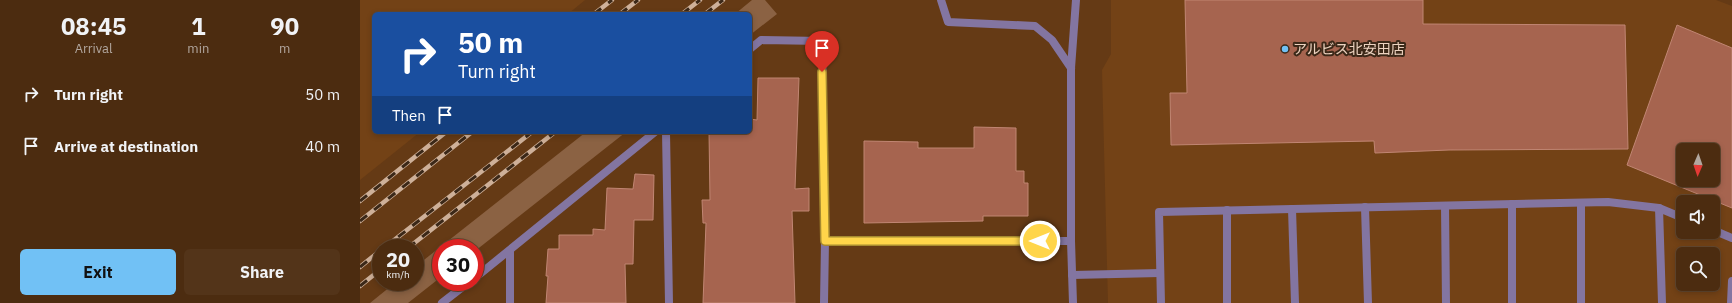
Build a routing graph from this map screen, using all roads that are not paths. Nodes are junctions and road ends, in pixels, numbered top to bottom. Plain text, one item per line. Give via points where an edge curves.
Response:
1 (941, 0) edge
2 (1076, 0) edge
3 (752, 47) edge
4 (1071, 68) junction
5 (653, 134) edge
6 (666, 134) edge
7 (1581, 203) junction
8 (1512, 204) junction
9 (1445, 206) junction
10 (1365, 207) junction
11 (1659, 208) junction
12 (1292, 209) junction
13 (1227, 210) junction
14 (1676, 215) edge
15 (1720, 233) edge
16 (1732, 238) edge
17 (825, 241) junction
18 (1071, 241) junction
19 (510, 250) junction
20 (484, 271) edge
21 (1160, 273) junction
22 (1072, 274) junction
23 (1732, 281) edge
24 (457, 291) edge
25 (442, 303) edge
26 (510, 303) edge
27 (669, 303) edge
28 (824, 303) edge
29 (1073, 303) edge
30 (1161, 303) edge
31 (1227, 303) edge
32 (1296, 303) edge
33 (1368, 303) edge
34 (1446, 303) edge
35 (1512, 303) edge
36 (1581, 303) edge
37 (1662, 303) edge
38 (1731, 303) edge

1 - 4 street via 948,22 1035,26 1052,40
2 - 4 street
3 - 17 street via 761,40 822,41
4 - 18 street
5 - 19 street
6 - 27 street
7 - 8 street
7 - 11 street via 1608,202
7 - 36 street
8 - 9 street
8 - 35 street
9 - 10 street
9 - 34 street
10 - 12 street
10 - 33 street
11 - 14 street
11 - 37 street
12 - 13 street
12 - 32 street
13 - 21 street via 1159,212
13 - 31 street
15 - 16 street
17 - 18 street
17 - 28 street
18 - 22 street
19 - 20 street
19 - 26 street
21 - 22 street
21 - 30 street
22 - 29 street
23 - 38 street
24 - 25 street

